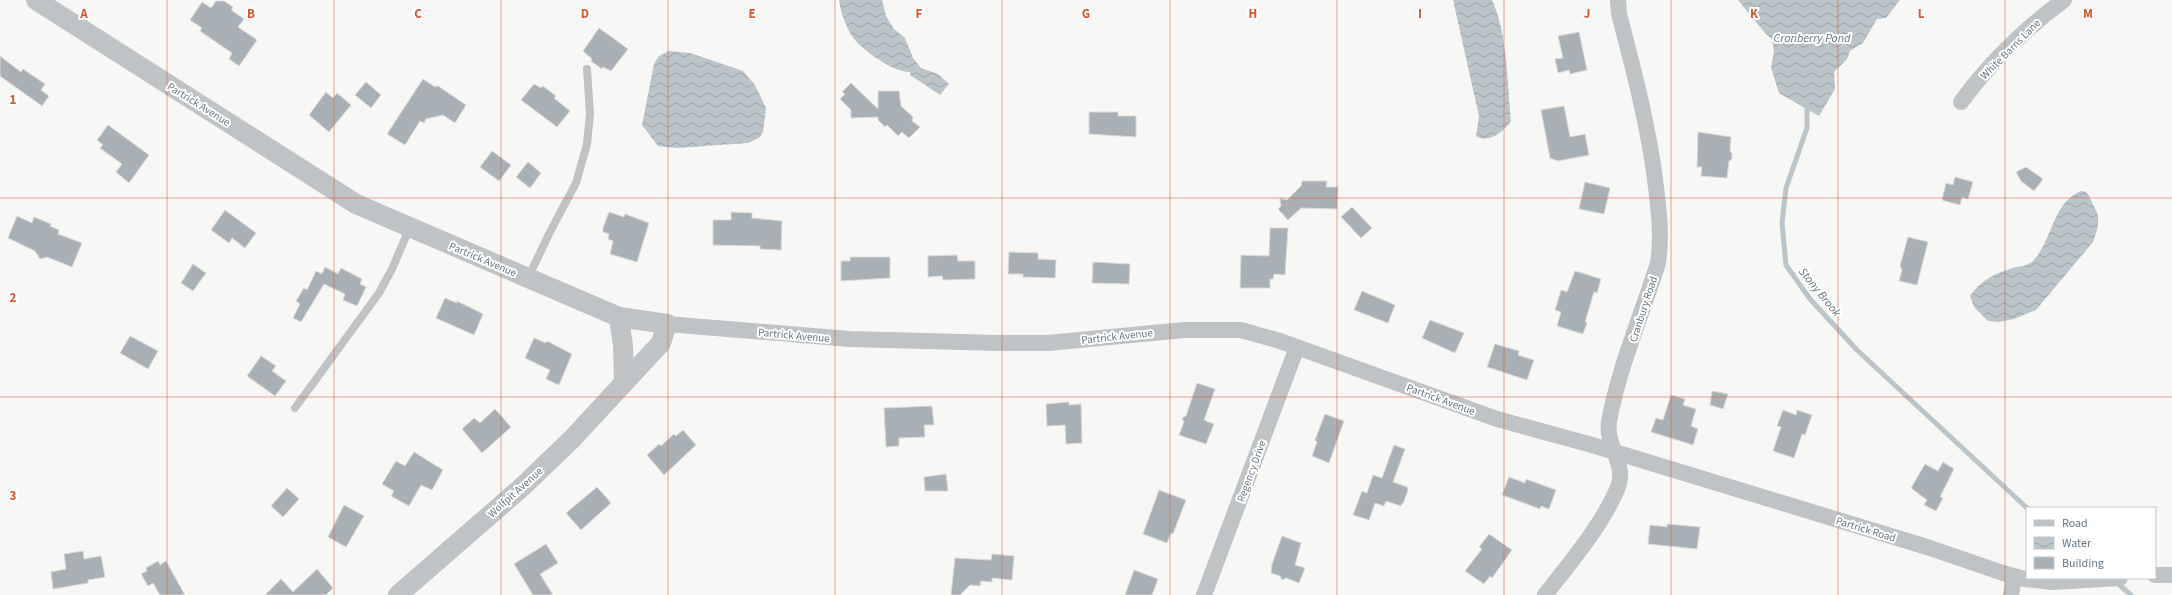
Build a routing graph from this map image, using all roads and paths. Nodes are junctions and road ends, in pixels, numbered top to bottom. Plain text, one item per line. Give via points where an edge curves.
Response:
1 (36, 0) edge
2 (1618, 0) edge
3 (2064, 0) edge
4 (588, 69) dead end
5 (1961, 102) dead end
6 (410, 227) junction
7 (528, 278) junction
8 (619, 317) junction
9 (667, 324) junction
10 (1297, 347) junction
11 (624, 382) junction
12 (295, 408) dead end
13 (1615, 452) junction
14 (2156, 575) edge
15 (2172, 575) edge
16 (2014, 576) junction
17 (2026, 578) edge
18 (2034, 579) edge
19 (2112, 579) edge
20 (398, 595) edge
21 (1204, 595) edge
22 (1545, 595) edge
23 (2010, 595) edge

1 - 6 street, Partrick Avenue via 351,201
2 - 13 street, Cranbury Road via 1619,14 1648,128 1661,236 1658,262 1609,422
3 - 5 street, White Barns Lane via 2043,15 1997,60
4 - 7 lane via 590,114 587,144 576,183
6 - 7 street, Partrick Avenue
6 - 12 lane via 379,293
7 - 8 street, Partrick Avenue
8 - 9 street, Partrick Avenue
8 - 11 street
9 - 10 street, Partrick Avenue via 850,339 1005,343 1048,343 1168,331 1226,329 1258,334
9 - 11 street, Wolfpit Avenue via 661,343
10 - 13 street, Partrick Avenue via 1497,419
10 - 21 street, Regency Drive
11 - 20 street, Wolfpit Avenue via 577,434 522,487
13 - 16 street, Partrick Road
13 - 22 street, Cranbury Road via 1620,469 1618,487 1596,525
14 - 15 street
16 - 17 street, Partrick Road
16 - 23 street
18 - 19 street, Partrick Road via 2053,582

